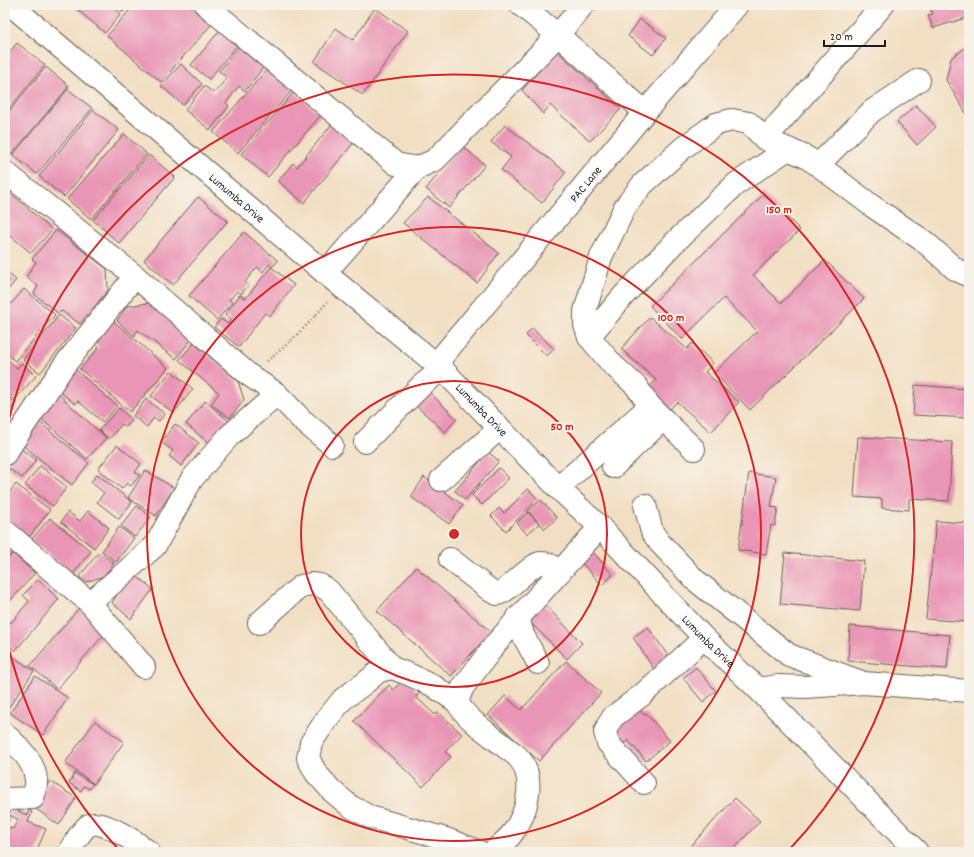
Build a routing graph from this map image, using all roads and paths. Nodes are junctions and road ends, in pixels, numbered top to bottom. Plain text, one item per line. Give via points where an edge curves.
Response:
1 (11, 5) edge
2 (206, 5) edge
3 (521, 5) edge
4 (583, 5) edge
5 (737, 5) edge
6 (883, 5) edge
7 (558, 35) junction
8 (919, 80) dead end
9 (645, 112) junction
10 (765, 139) junction
11 (788, 149) junction
12 (818, 165) junction
13 (417, 168) junction
14 (5, 172) edge
15 (135, 276) junction
16 (969, 276) edge
17 (333, 278) junction
18 (590, 336) junction
19 (439, 366) junction
20 (249, 375) junction
21 (277, 394) junction
22 (656, 413) junction
23 (500, 428) junction
24 (365, 442) dead end
25 (332, 445) dead end
26 (694, 449) dead end
27 (5, 454) edge
28 (613, 467) dead end
29 (441, 480) dead end
30 (558, 488) junction
31 (644, 505) dead end
32 (600, 527) junction
33 (5, 530) edge
34 (450, 559) dead end
35 (560, 571) junction
36 (90, 604) junction
37 (518, 617) junction
38 (259, 623) dead end
39 (704, 638) junction
40 (538, 663) dead end
41 (144, 667) dead end
42 (392, 668) junction
43 (864, 683) junction
44 (758, 689) junction
45 (969, 692) edge
46 (457, 702) junction
47 (5, 734) edge
48 (644, 783) dead end
49 (5, 801) edge
50 (69, 852) edge
51 (149, 852) edge
52 (480, 852) edge
53 (494, 852) edge
54 (917, 852) edge

1 - 17 street, Lumumba Drive
2 - 13 street via 396,164
3 - 7 street
4 - 7 street
5 - 9 street, PAC Lane
6 - 10 street
7 - 9 street
7 - 13 street via 435,160
8 - 12 street via 872,111
9 - 19 street, PAC Lane
10 - 11 street
10 - 18 street via 749,123 732,120 716,124 684,147 642,185 625,207 601,256 585,311 585,325
11 - 12 street
11 - 18 street via 736,184 624,295
12 - 16 street via 925,242 955,269
13 - 17 street
14 - 15 street
15 - 20 street
15 - 27 street via 63,366
17 - 19 street, Lumumba Drive
17 - 20 path via 311,322 279,352
18 - 22 street via 612,364 636,386
19 - 23 street, Lumumba Drive
19 - 24 street, PAC Lane
20 - 21 street
21 - 25 street via 302,420
21 - 36 street via 229,436 192,479 156,546
22 - 26 street
22 - 28 street
22 - 30 street
23 - 29 street
23 - 30 street, Lumumba Drive
30 - 32 street, Lumumba Drive
31 - 43 street via 652,532 695,580 789,654
32 - 35 street
32 - 39 street, Lumumba Drive
33 - 36 street
34 - 35 street via 497,594 540,563
35 - 37 street
36 - 41 street
37 - 40 street via 523,635
37 - 46 street via 463,687
38 - 42 street via 300,586 320,584 329,591
39 - 44 street, Lumumba Drive
39 - 48 street via 614,717 605,732 608,743
42 - 46 street via 432,685
42 - 52 street via 380,671 343,699 311,743 308,758 316,773 332,791 356,810 370,817 446,839
43 - 44 street
43 - 45 street
44 - 54 street, Lumumba Drive
46 - 53 street via 486,732 518,756 527,777 528,793 522,817 511,834
47 - 49 street via 32,764 37,780 33,798
50 - 51 street via 84,830 96,823 130,838

